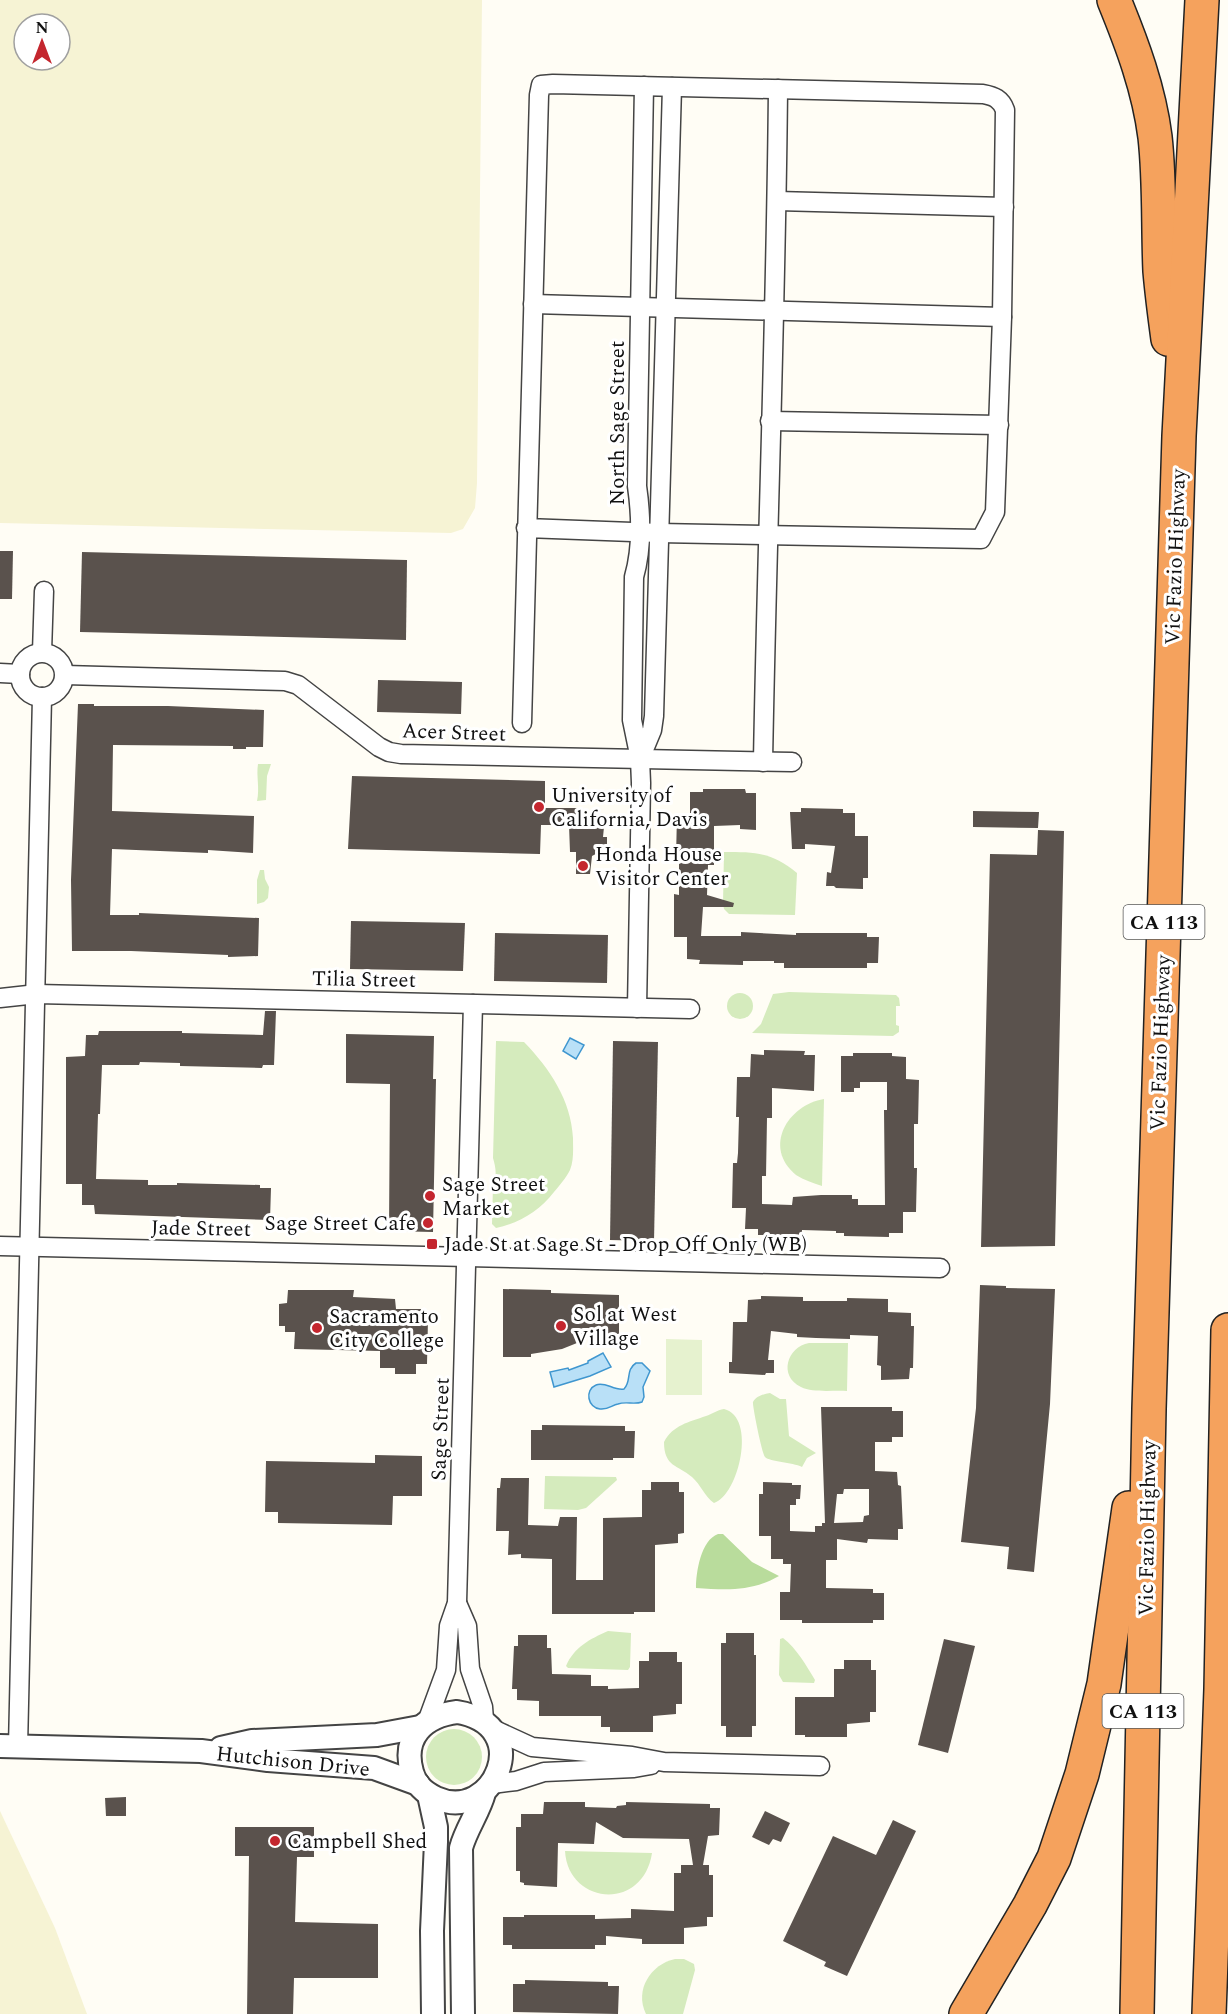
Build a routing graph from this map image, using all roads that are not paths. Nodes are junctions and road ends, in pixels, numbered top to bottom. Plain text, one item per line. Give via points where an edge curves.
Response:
1 (1114, 0) edge
2 (1202, 0) edge
3 (644, 86) junction
4 (672, 87) junction
5 (778, 89) junction
6 (777, 201) junction
7 (1004, 207) junction
8 (533, 304) junction
9 (640, 307) junction
10 (665, 308) junction
11 (773, 312) junction
12 (1002, 317) junction
13 (770, 421) junction
14 (999, 425) junction
15 (1179, 436) junction
16 (526, 528) junction
17 (639, 533) junction
18 (659, 534) junction
19 (767, 536) junction
20 (44, 591) dead end
21 (42, 652) junction
22 (0, 673) edge
23 (20, 674) junction
24 (65, 675) junction
25 (42, 698) junction
26 (522, 723) dead end
27 (640, 759) junction
28 (763, 762) junction
29 (792, 762) dead end
30 (0, 987) edge
31 (36, 994) junction
32 (0, 998) edge
33 (473, 1004) junction
34 (637, 1008) junction
35 (690, 1009) dead end
36 (0, 1246) edge
37 (30, 1247) junction
38 (467, 1257) junction
39 (940, 1268) dead end
40 (1228, 1330) edge
41 (1149, 1409) junction
42 (457, 1603) junction
43 (424, 1723) junction
44 (489, 1725) junction
45 (9, 1746) edge
46 (201, 1751) junction
47 (664, 1762) junction
48 (820, 1766) dead end
49 (488, 1788) junction
50 (424, 1790) junction
51 (433, 2014) edge
52 (463, 2014) edge
53 (966, 2014) edge
54 (1137, 2014) edge
55 (1209, 2014) edge

1 - 15 highway via 1132,44 1154,135 1160,272
2 - 15 highway, Vic Fazio Highway / CA 113
3 - 4 street
3 - 8 street via 541,85
3 - 9 street, North Sage Street
4 - 5 street
4 - 10 street, North Sage Street
5 - 6 street
5 - 7 street via 992,96 1002,102 1005,111
6 - 7 street
6 - 11 street
7 - 12 street
8 - 9 street
8 - 16 street
9 - 10 street
9 - 17 street, North Sage Street
10 - 11 street
10 - 18 street, North Sage Street
11 - 12 street
11 - 13 street
12 - 14 street
13 - 14 street
13 - 19 street
14 - 19 street via 995,512 981,539
15 - 41 highway, Vic Fazio Highway / CA 113
16 - 17 street
16 - 26 street
17 - 18 street
17 - 27 street, North Sage Street via 639,561 634,577 632,720
18 - 19 street
18 - 27 street, North Sage Street via 654,716
19 - 28 street
20 - 21 street
21 - 23 street via 29,656
21 - 24 street via 61,662
22 - 23 street
23 - 25 street via 26,690
24 - 25 street via 56,693
24 - 27 street, Acer Street via 285,681 298,685 379,747 402,754
25 - 31 street
27 - 28 street, Acer Street
27 - 34 street, North Sage Street
28 - 29 street, Acer Street
30 - 31 street, Tilia Street
31 - 32 street, Tilia Street
31 - 33 street, Tilia Street
31 - 37 street
33 - 34 street, Tilia Street
33 - 38 street, Sage Street
34 - 35 street, Tilia Street
36 - 37 street, Jade Street
37 - 38 street, Jade Street
37 - 45 street
38 - 39 street, Jade Street
38 - 42 street, Sage Street
40 - 55 highway
41 - 53 highway via 1130,1502 1104,1684 1082,1774 1054,1857
41 - 54 highway, Vic Fazio Highway / CA 113
42 - 43 street, Sage Street via 449,1626 446,1670
42 - 44 street, Sage Street via 467,1626 470,1669
43 - 44 street via 444,1713 457,1712 470,1714
43 - 46 street, Hutchison Drive via 358,1737 252,1741
43 - 50 street via 414,1737 410,1754 412,1773
44 - 47 street via 532,1747
44 - 49 street via 500,1757 499,1770
45 - 46 street, Hutchison Drive
46 - 50 street, Hutchison Drive via 374,1768
47 - 48 street
47 - 49 street via 634,1768 544,1772
49 - 50 street via 469,1800 456,1802 441,1800
49 - 52 street via 461,1848
50 - 51 street via 436,1827

